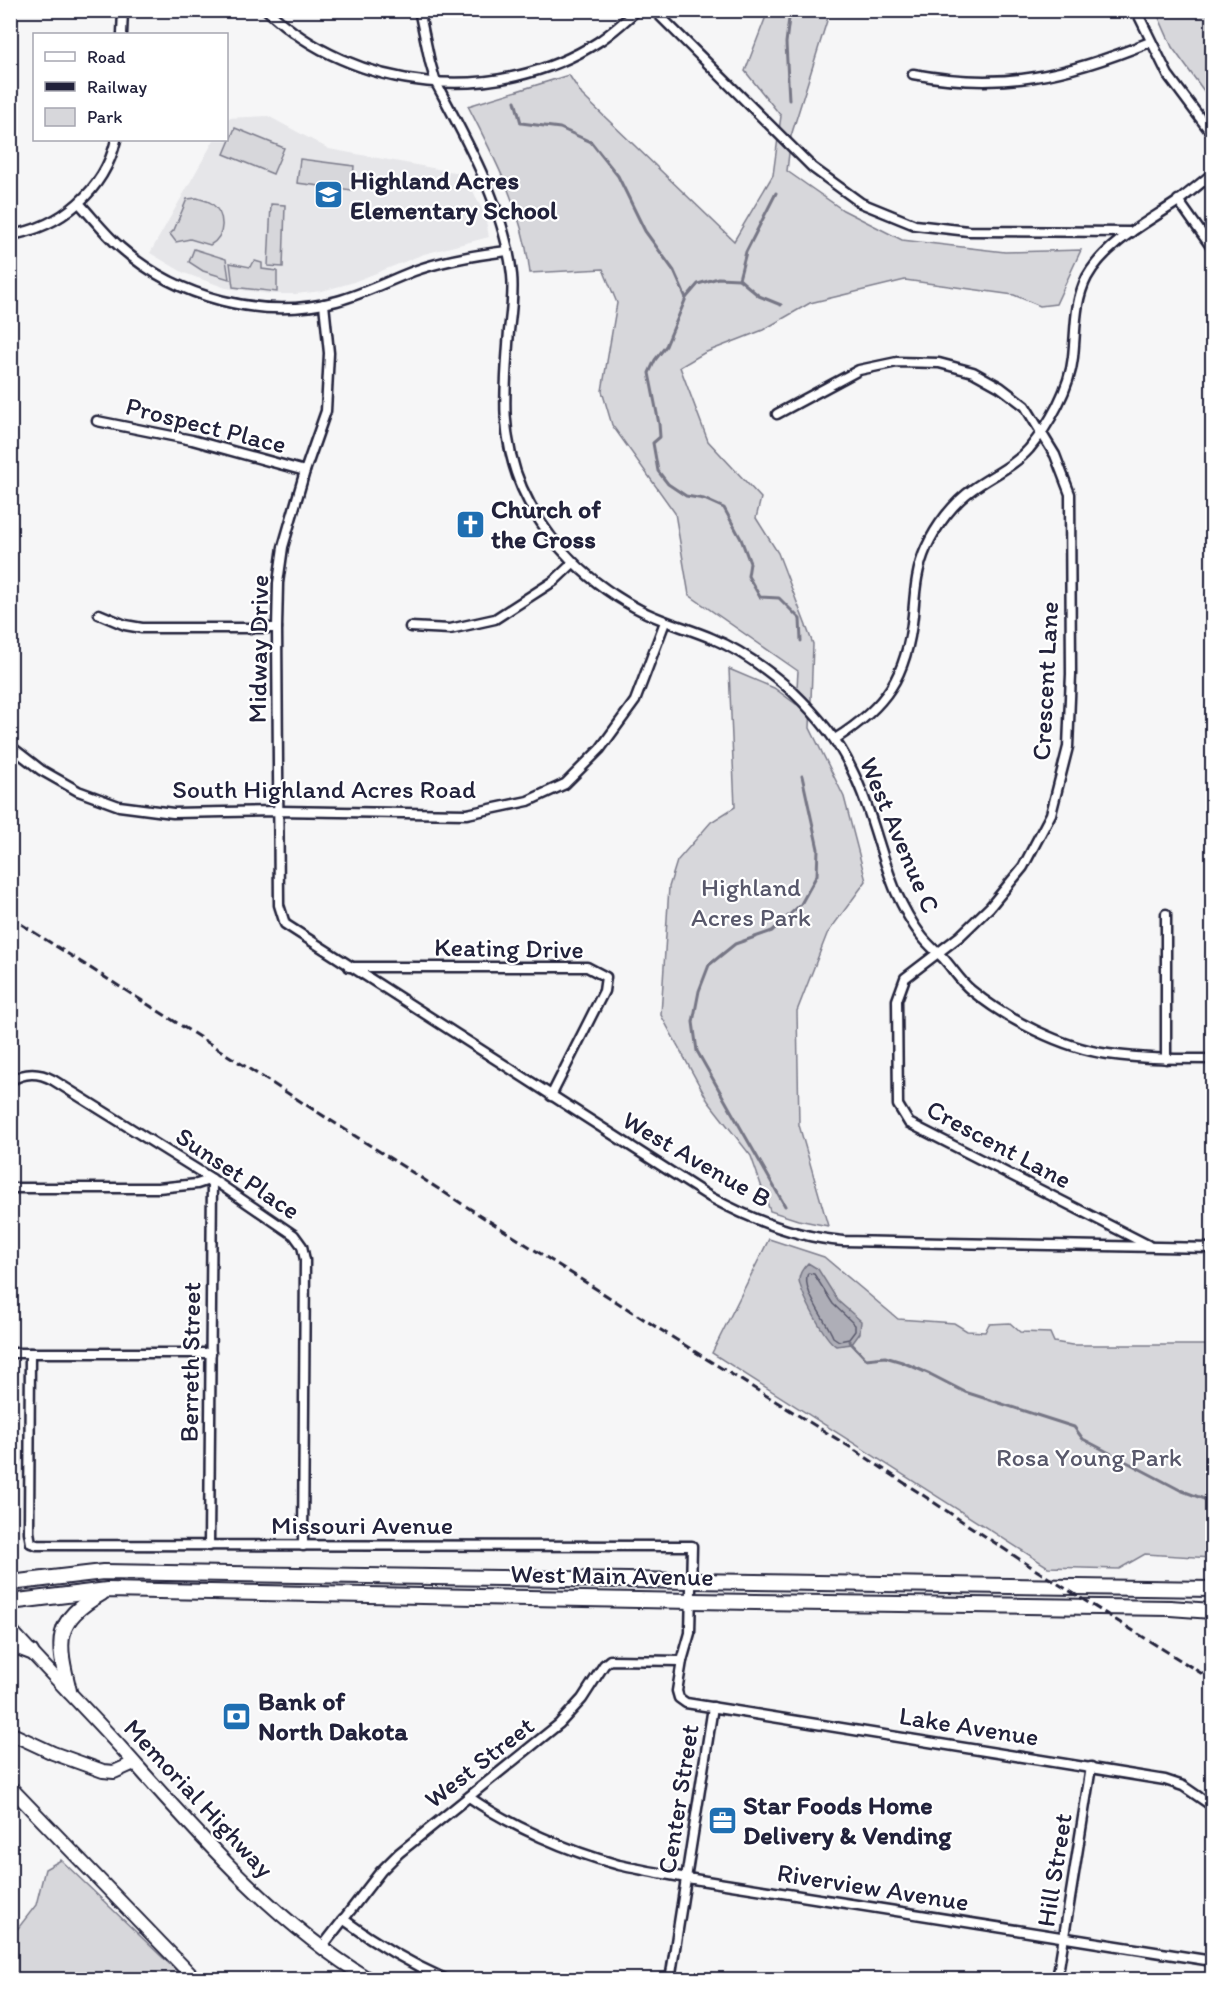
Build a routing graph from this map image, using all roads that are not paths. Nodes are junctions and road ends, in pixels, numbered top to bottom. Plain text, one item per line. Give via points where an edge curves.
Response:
1 (123, 10) edge
2 (267, 10) edge
3 (419, 10) edge
4 (637, 10) edge
5 (654, 10) edge
6 (1136, 10) edge
7 (122, 33) edge
8 (1150, 42) junction
9 (913, 74) dead end
10 (436, 82) junction
11 (1212, 134) edge
12 (116, 141) edge
13 (1212, 174) edge
14 (1178, 200) junction
15 (79, 203) junction
16 (1132, 232) junction
17 (10, 236) edge
18 (1212, 248) edge
19 (507, 251) junction
20 (324, 304) junction
21 (777, 414) dead end
22 (97, 421) dead end
23 (1041, 430) junction
24 (305, 471) junction
25 (573, 563) junction
26 (99, 614) dead end
27 (665, 622) junction
28 (410, 627) dead end
29 (276, 628) junction
30 (835, 739) junction
31 (10, 746) edge
32 (277, 812) junction
33 (1166, 914) dead end
34 (938, 953) junction
35 (349, 967) junction
36 (1166, 1059) junction
37 (1212, 1059) edge
38 (10, 1081) edge
39 (551, 1096) junction
40 (212, 1179) junction
41 (10, 1188) edge
42 (1151, 1247) junction
43 (1212, 1248) edge
44 (10, 1353) edge
45 (30, 1353) junction
46 (211, 1353) junction
47 (209, 1545) junction
48 (303, 1546) junction
49 (693, 1546) joint
50 (693, 1580) junction
51 (10, 1583) edge
52 (1212, 1588) edge
53 (107, 1590) junction
54 (693, 1601) junction
55 (10, 1602) edge
56 (1212, 1611) edge
57 (10, 1629) edge
58 (10, 1644) edge
59 (31, 1652) junction
60 (682, 1660) junction
61 (69, 1692) junction
62 (714, 1707) junction
63 (10, 1733) edge
64 (134, 1763) junction
65 (1091, 1767) junction
66 (10, 1787) edge
67 (469, 1797) junction
68 (1212, 1806) edge
69 (687, 1878) junction
70 (343, 1919) junction
71 (1064, 1939) junction
72 (322, 1947) junction
73 (1212, 1962) edge
74 (196, 1980) edge
75 (370, 1980) edge
76 (447, 1980) edge
77 (670, 1980) edge
78 (1056, 1980) edge

1 - 7 street
2 - 10 street via 303,40 342,60 384,75
3 - 10 street, West Avenue C
4 - 10 street via 598,42 547,66 495,79
5 - 16 street via 813,168 861,203 915,225 968,231
6 - 8 street
8 - 9 street via 1079,69 1029,79 974,82
8 - 11 street via 1168,75
10 - 19 street, West Avenue C via 493,200
12 - 15 street via 100,177
13 - 14 street
14 - 16 street
14 - 18 street
15 - 17 street via 45,225
15 - 20 street via 120,247 179,286 248,306 292,308
16 - 23 street via 1103,255 1088,276 1074,324 1068,384
19 - 20 street via 444,262
19 - 25 street, West Avenue C via 513,291 504,400 511,454 518,479 538,518
20 - 24 street, Midway Drive via 329,353 326,411
21 - 23 street, Crescent Lane via 860,370 897,362 939,363 973,372 1000,387 1025,406
22 - 24 street, Prospect Place via 192,440
23 - 30 street via 1028,450 971,490 942,519 925,549 915,585 909,647 899,674 884,698 858,724
23 - 34 street, Crescent Lane via 1056,455 1070,494 1068,747 1051,814 1023,867 990,907
24 - 29 street, Midway Drive via 281,556
25 - 27 street, West Avenue C via 615,594
25 - 28 street via 554,581 495,619 450,629
26 - 29 street via 125,626 142,628
27 - 30 street, West Avenue C via 714,639 767,669 809,707
27 - 32 street, South Highland Acres Road via 635,701 600,749 565,784 528,801 467,814
29 - 32 street, Midway Drive
30 - 34 street, West Avenue C via 868,808 897,894 920,934
31 - 32 street, South Highland Acres Road via 78,791 119,806 173,813
32 - 35 street, Midway Drive via 279,905 285,924
33 - 36 street
34 - 36 street, West Avenue C via 970,990 1014,1019 1058,1040 1105,1054
34 - 42 street, Crescent Lane via 905,978 897,1000 898,1105 909,1123
35 - 39 street, West Avenue B
35 - 39 street, Keating Drive via 587,967 606,977 604,991
36 - 37 street, West Avenue C
38 - 40 street, Sunset Place via 30,1073 53,1080
39 - 42 street, West Avenue B via 725,1205 800,1234 828,1240
40 - 41 street via 158,1188
40 - 46 street, Berreth Street
40 - 48 street, Sunset Place via 294,1235 304,1253
42 - 43 street, West Avenue B
44 - 45 street
45 - 46 street
45 - 47 street, Missouri Avenue via 32,1543
46 - 47 street, Berreth Street
47 - 48 street, Missouri Avenue
48 - 49 street, Missouri Avenue
49 - 50 street, Center Street
50 - 51 main road, West Main Avenue via 103,1572
50 - 52 main road, West Main Avenue
50 - 54 street, Center Street
53 - 54 main road, West Main Avenue
53 - 55 main road, West Main Avenue
53 - 61 main road via 72,1613 62,1632 60,1653
54 - 56 main road, West Main Avenue
54 - 60 street, Center Street
57 - 59 street, Memorial Highway
58 - 59 main road
59 - 61 street, Memorial Highway
60 - 62 street, Center Street via 679,1698 686,1703
60 - 67 street, West Street via 610,1660 559,1724
61 - 64 street, Memorial Highway
62 - 65 street, Lake Avenue
62 - 69 street, Center Street
63 - 64 street via 103,1771 114,1773
64 - 72 street, Memorial Highway via 224,1862
65 - 68 street, Lake Avenue via 1165,1780 1183,1786
65 - 71 street, Hill Street
66 - 74 street
67 - 69 street, Riverview Avenue via 494,1815 554,1842 618,1864
67 - 70 street, West Street via 399,1853
69 - 71 street, Riverview Avenue
69 - 77 street, Center Street
70 - 72 street, West Street
70 - 76 street via 416,1966
71 - 73 street, Riverview Avenue
71 - 78 street, Hill Street
72 - 75 street, Memorial Highway

